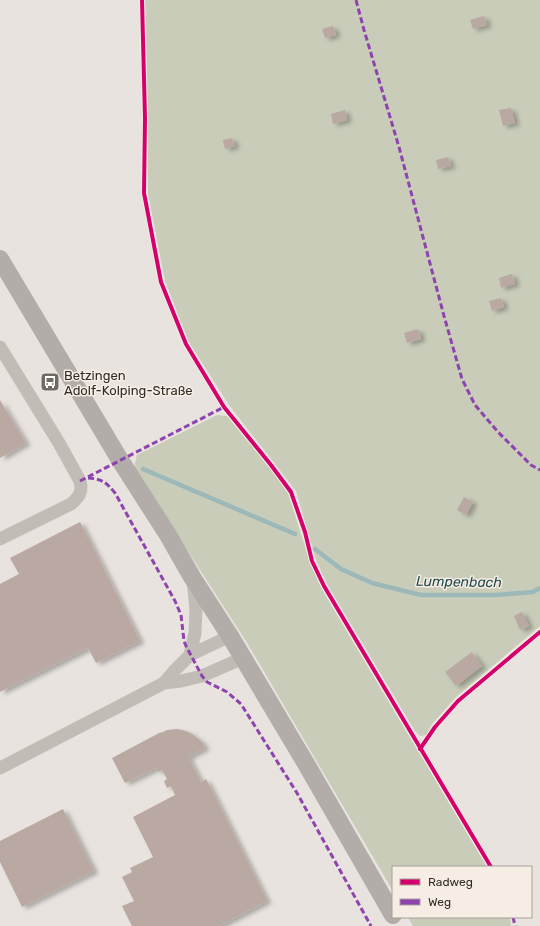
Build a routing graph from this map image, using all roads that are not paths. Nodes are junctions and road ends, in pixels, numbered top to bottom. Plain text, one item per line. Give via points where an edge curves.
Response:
1 (0, 259) edge
2 (0, 347) edge
3 (0, 538) edge
4 (192, 577) junction
5 (230, 636) junction
6 (190, 655) junction
7 (243, 658) junction
8 (164, 683) junction
9 (0, 768) edge
10 (392, 913) edge

1 - 4 main road
2 - 3 street via 59,443 81,486 81,493 71,504
4 - 5 main road
4 - 6 street via 196,610 195,633
5 - 6 street
5 - 7 main road
6 - 8 street
7 - 8 street via 202,676
7 - 10 main road
8 - 9 street

